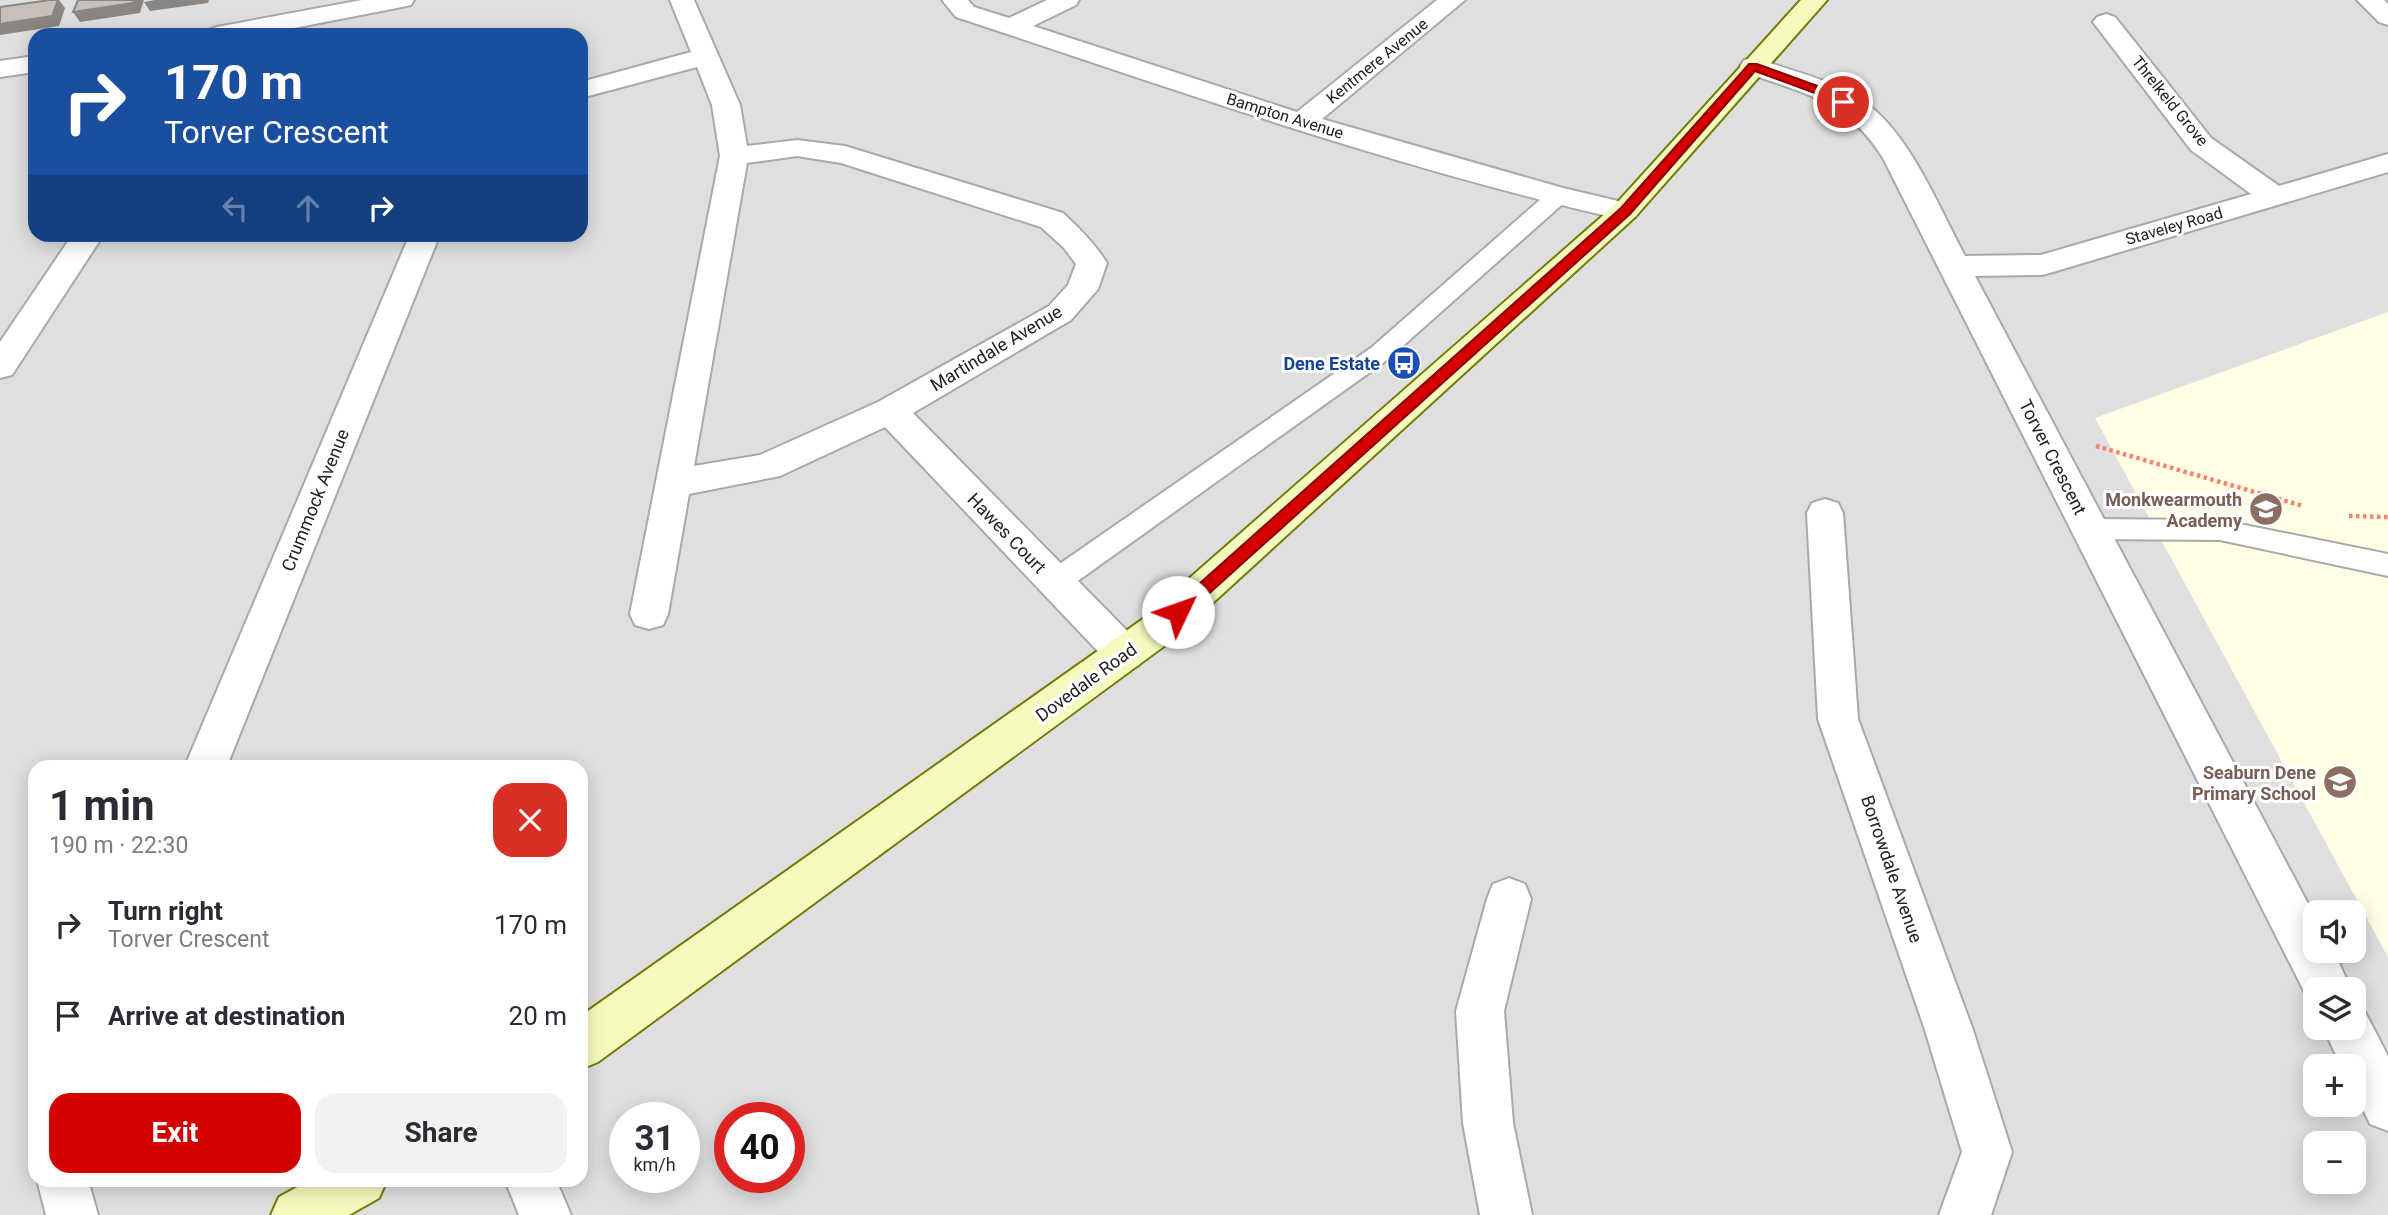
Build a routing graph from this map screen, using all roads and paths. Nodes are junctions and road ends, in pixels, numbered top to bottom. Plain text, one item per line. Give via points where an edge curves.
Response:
1 (402, 0) edge
2 (682, 0) edge
3 (954, 0) edge
4 (1066, 0) edge
5 (1453, 0) edge
6 (1815, 0) edge
7 (2369, 0) edge
8 (2388, 18) edge
9 (2106, 22) dead end
10 (1010, 27) junction
11 (254, 28) edge
12 (706, 56) junction
13 (28, 65) edge
14 (1753, 66) junction
15 (0, 69) edge
16 (588, 88) edge
17 (1301, 122) junction
18 (734, 156) junction
19 (2388, 163) edge
20 (1558, 196) junction
21 (2275, 197) junction
22 (1625, 211) junction
23 (84, 242) edge
24 (422, 242) edge
25 (1956, 266) junction
26 (0, 367) edge
27 (890, 411) junction
28 (2039, 429) junction
29 (675, 483) junction
30 (2307, 508) dead end
31 (1825, 513) dead end
32 (2347, 516) dead end
33 (2388, 517) edge
34 (2090, 529) junction
35 (2388, 565) edge
36 (1055, 582) junction
37 (649, 614) dead end
38 (1125, 654) junction
39 (208, 760) edge
40 (1508, 899) dead end
41 (2322, 977) edge
42 (588, 1040) edge
43 (2354, 1040) edge
44 (2388, 1106) edge
45 (65, 1187) edge
46 (348, 1187) edge
47 (534, 1187) edge
48 (72, 1215) edge
49 (297, 1215) edge
50 (545, 1215) edge
51 (1506, 1215) edge
52 (1965, 1215) edge

1 - 11 street
2 - 12 street
3 - 10 street, Bampton Avenue via 965,12
4 - 10 street
5 - 17 street, Kentmere Avenue
6 - 14 street, Dovedale Road
7 - 8 street
9 - 21 street, Threlkeld Grove via 2201,144
10 - 17 street, Bampton Avenue
12 - 16 street
12 - 18 street via 726,105
13 - 15 street
14 - 22 street, Dovedale Road
14 - 25 street, Torver Crescent via 1827,93 1858,111 1891,147
17 - 20 street, Bampton Avenue
18 - 27 street, Martindale Avenue via 797,148 845,155 1052,220 1092,263 1082,289 1060,313
18 - 29 street
19 - 21 street, Staveley Road
20 - 22 street, Bampton Avenue
20 - 36 lane via 1379,354
21 - 25 street, Staveley Road via 2042,265
22 - 38 street, Dovedale Road
23 - 26 street
24 - 39 street, Crummock Avenue
25 - 28 street, Torver Crescent
27 - 29 street, Martindale Avenue via 768,467
27 - 36 street, Hawes Court
28 - 30 path
28 - 34 street, Torver Crescent
29 - 37 street
31 - 52 street, Borrowdale Avenue via 1838,719 1949,1030 1987,1152
32 - 33 path
34 - 35 lane via 2221,530
34 - 41 street, Torver Crescent
36 - 38 street, Hawes Court
38 - 42 street, Dovedale Road
40 - 51 street via 1480,1011 1488,1123
43 - 44 street
45 - 48 street
46 - 49 street
47 - 50 street

